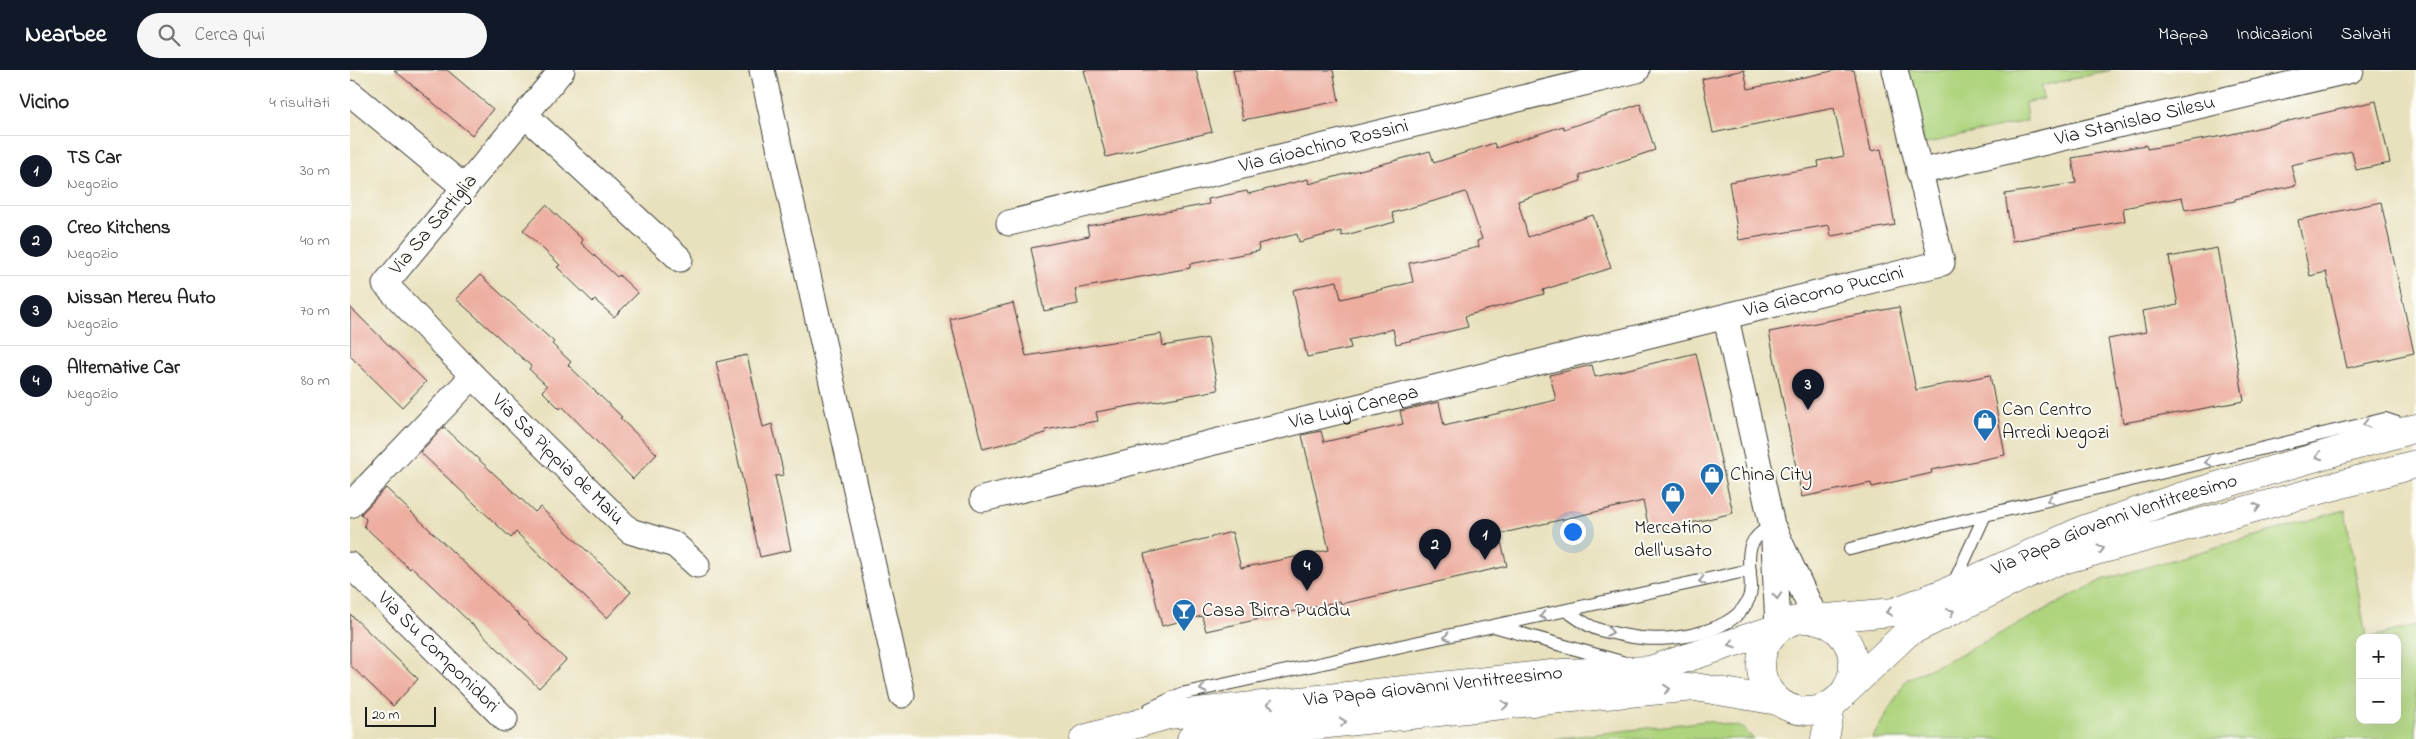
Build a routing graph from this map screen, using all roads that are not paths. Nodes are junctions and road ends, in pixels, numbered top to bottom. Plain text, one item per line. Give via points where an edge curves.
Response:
1 (562, 70) edge
2 (762, 70) edge
3 (1637, 70) edge
4 (1895, 70) edge
5 (2351, 70) edge
6 (350, 93) edge
7 (524, 116) junction
8 (1919, 172) junction
9 (465, 188) junction
10 (1009, 223) dead end
11 (680, 260) dead end
12 (1726, 318) junction
13 (473, 376) junction
14 (2414, 428) edge
15 (2416, 464) edge
16 (983, 499) dead end
17 (350, 505) edge
18 (1985, 516) junction
19 (1773, 527) junction
20 (1850, 549) dead end
21 (350, 565) edge
22 (697, 566) dead end
23 (1750, 570) junction
24 (1951, 590) junction
25 (1567, 611) junction
26 (1816, 619) junction
27 (1495, 626) junction
28 (1778, 628) junction
29 (1650, 670) junction
30 (902, 694) dead end
31 (1838, 698) junction
32 (1788, 706) junction
33 (505, 719) dead end
34 (1085, 739) edge
35 (1191, 739) edge
36 (1809, 739) edge
37 (1825, 739) edge

1 - 7 street, Via Sa Sartiglia
2 - 30 street
3 - 10 street, Via Gioachino Rossini
4 - 8 street, Via Giacomo Puccini
5 - 8 street, Via Stanislao Silesu
6 - 9 street
7 - 9 street, Via Sa Sartiglia
7 - 11 street
8 - 12 street, Via Giacomo Puccini via 1942,263
9 - 13 street, Via Sa Sartiglia via 385,284
12 - 16 street, Via Luigi Canepa
12 - 19 street, Via Giacomo Puccini
13 - 17 street
13 - 22 street, Via Sa Pippia de Maiu via 630,531 675,545
14 -> 18 lane via 2385,419
14 -> 24 main road, Via Papa Giovanni Ventitreesimo via 2180,497 2085,529
31 -> 15 main road, Via Papa Giovanni Ventitreesimo via 1907,633 2048,564
18 - 20 lane
18 - 24 lane
19 - 23 lane via 1757,534 1752,542
19 - 26 street, Via Giacomo Puccini
19 -> 28 street, Via Giacomo Puccini
21 - 33 street, Via Su Componidori
23 -> 25 lane
25 -> 23 lane via 1598,630 1640,638 1705,632 1727,623 1743,609 1752,588
24 -> 26 main road, Via Papa Giovanni Ventitreesimo via 1894,612
25 -> 27 lane
26 - 28 main road, Via Papa Giovanni Ventitreesimo via 1792,621
26 - 31 main road via 1830,624 1850,647 1854,662 1852,678
27 - 29 lane
27 -> 34 lane via 1182,694
28 -> 29 main road, Via Papa Giovanni Ventitreesimo
28 - 32 main road via 1766,645 1761,666 1769,692
29 -> 34 main road, Via Papa Giovanni Ventitreesimo via 1562,673 1168,715
31 - 32 main road, Via Papa Giovanni Ventitreesimo via 1816,711
31 - 37 main road
35 -> 32 main road, Via Papa Giovanni Ventitreesimo via 1695,687
32 - 36 main road

